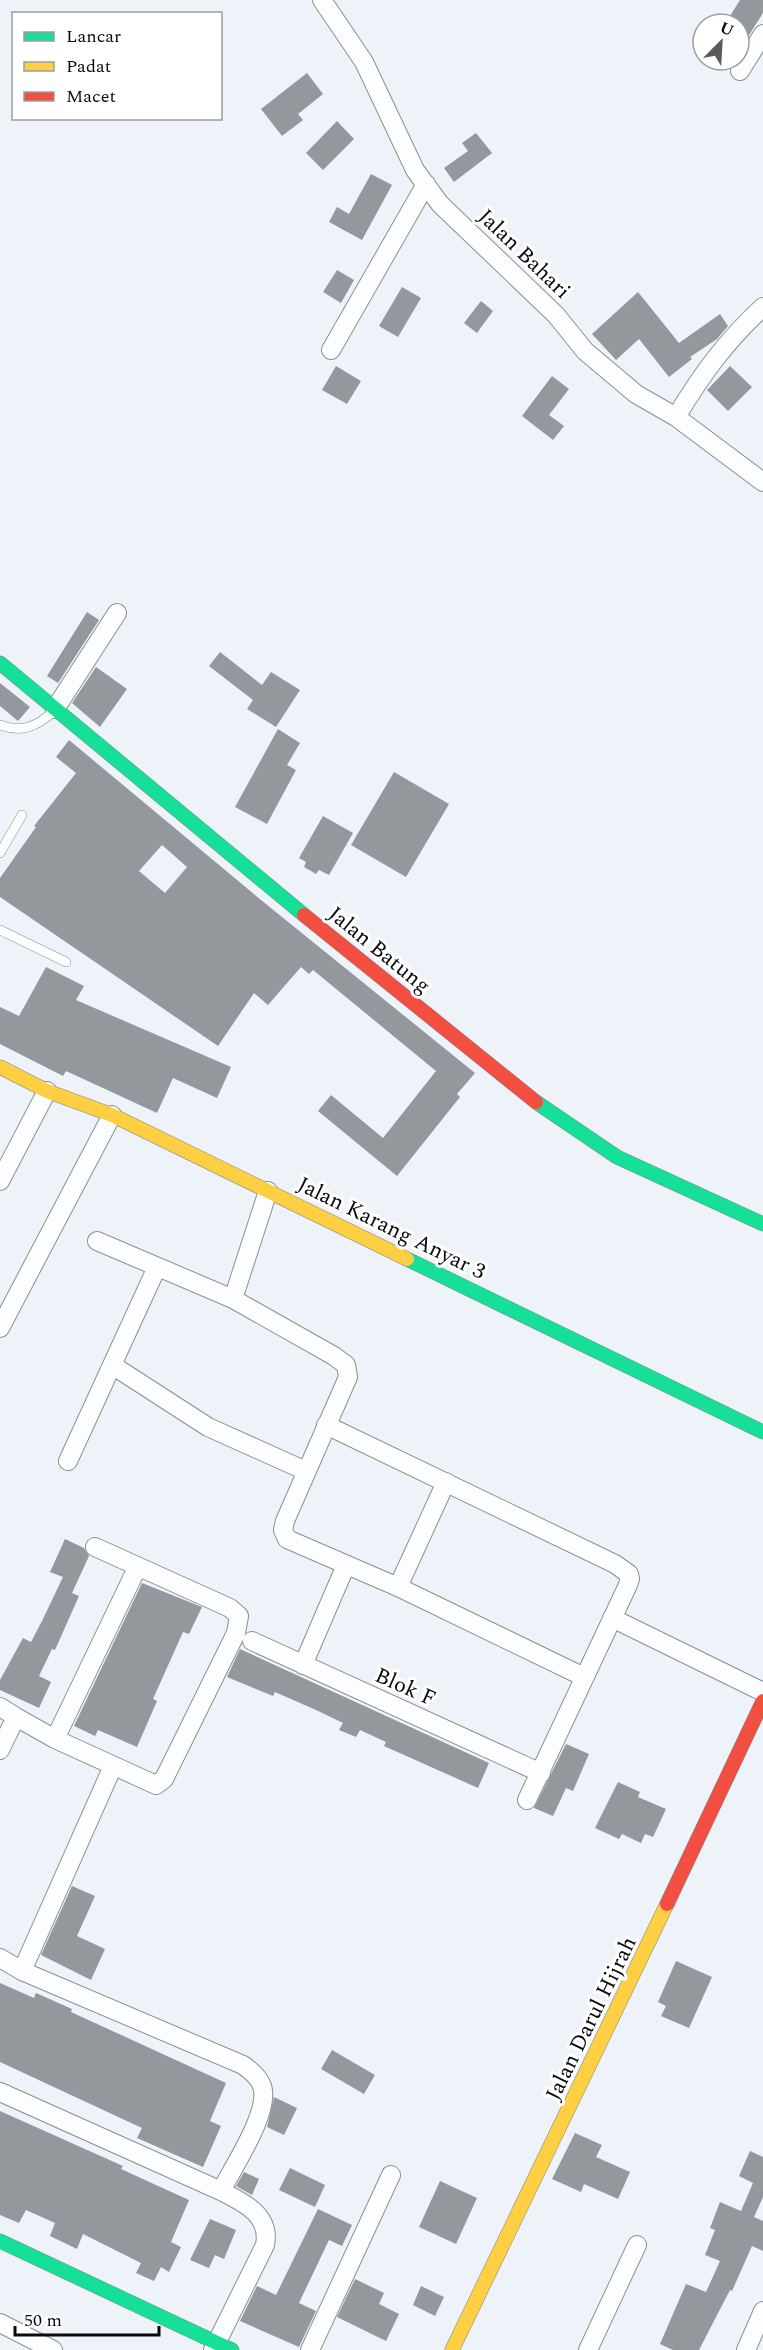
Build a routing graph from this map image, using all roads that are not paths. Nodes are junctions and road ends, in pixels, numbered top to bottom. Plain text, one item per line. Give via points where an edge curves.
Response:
1 (322, 0) edge
2 (763, 34) edge
3 (751, 53) edge
4 (426, 184) junction
5 (763, 307) edge
6 (331, 350) dead end
7 (676, 417) junction
8 (763, 482) edge
9 (117, 613) dead end
10 (0, 663) edge
11 (56, 709) junction
12 (0, 725) edge
13 (22, 815) dead end
14 (0, 852) edge
15 (0, 930) edge
16 (66, 962) dead end
17 (0, 1067) edge
18 (47, 1091) junction
19 (112, 1115) junction
20 (0, 1181) edge
21 (268, 1191) junction
22 (763, 1224) edge
23 (97, 1241) dead end
24 (157, 1267) junction
25 (232, 1299) junction
26 (0, 1328) edge
27 (112, 1365) junction
28 (326, 1425) junction
29 (763, 1432) edge
30 (68, 1461) dead end
31 (306, 1471) junction
32 (446, 1482) junction
33 (95, 1547) dead end
34 (346, 1565) junction
35 (137, 1568) junction
36 (398, 1587) junction
37 (612, 1618) junction
38 (252, 1641) dead end
39 (303, 1665) junction
40 (584, 1677) junction
41 (763, 1692) edge
42 (763, 1701) edge
43 (0, 1707) edge
44 (16, 1717) junction
45 (55, 1739) junction
46 (0, 1750) edge
47 (113, 1766) junction
48 (540, 1773) junction
49 (527, 1800) dead end
50 (0, 1958) edge
51 (22, 1971) junction
52 (0, 2092) edge
53 (391, 2175) dead end
54 (221, 2191) junction
55 (0, 2241) edge
56 (637, 2245) dead end
57 (763, 2311) edge
58 (0, 2323) edge
59 (221, 2348) edge
60 (53, 2350) edge
61 (310, 2350) edge
62 (452, 2350) edge
63 (588, 2350) edge
64 (746, 2350) edge

1 - 4 street, Jalan Bahari via 364,63 405,150
2 - 3 street
4 - 6 street
4 - 7 street, Jalan Bahari via 440,204 556,315 585,351 636,394
5 - 7 street via 705,369
7 - 8 street, Jalan Bahari
9 - 11 street
10 - 11 street, Jalan Batung
11 - 12 lane via 42,722 16,731
11 - 22 street, Jalan Batung via 549,1113 617,1157
13 - 14 lane
15 - 16 lane
17 - 18 street, Jalan Karang Anyar 3
18 - 19 street, Jalan Karang Anyar 3
18 - 20 street
19 - 21 street, Jalan Karang Anyar 3
19 - 26 street
21 - 25 street
21 - 29 street, Jalan Karang Anyar 3
23 - 24 street
24 - 25 street
24 - 27 street
25 - 28 street via 346,1365 348,1377
27 - 30 street
27 - 31 street via 208,1427
28 - 31 street
28 - 32 street
31 - 34 street via 285,1521 284,1533 294,1543
32 - 36 street
32 - 37 street via 625,1570 630,1579
33 - 35 street
34 - 36 street
34 - 39 street
35 - 45 street
35 - 47 street via 230,1608 239,1616 236,1633 161,1783 156,1785
36 - 40 street
37 - 40 street
37 - 41 street
38 - 39 street, Blok F
39 - 48 street, Blok F
40 - 48 street
42 - 62 street, Jalan Darul Hijrah
43 - 44 street
44 - 45 street
44 - 46 street
45 - 47 street
47 - 51 street
48 - 49 street
50 - 51 street
51 - 54 street via 243,2065 254,2074 263,2088 263,2108
52 - 54 street
53 - 61 street
54 - 59 street via 250,2205 267,2236
55 - 59 street
56 - 63 street
57 - 64 street
58 - 60 street

